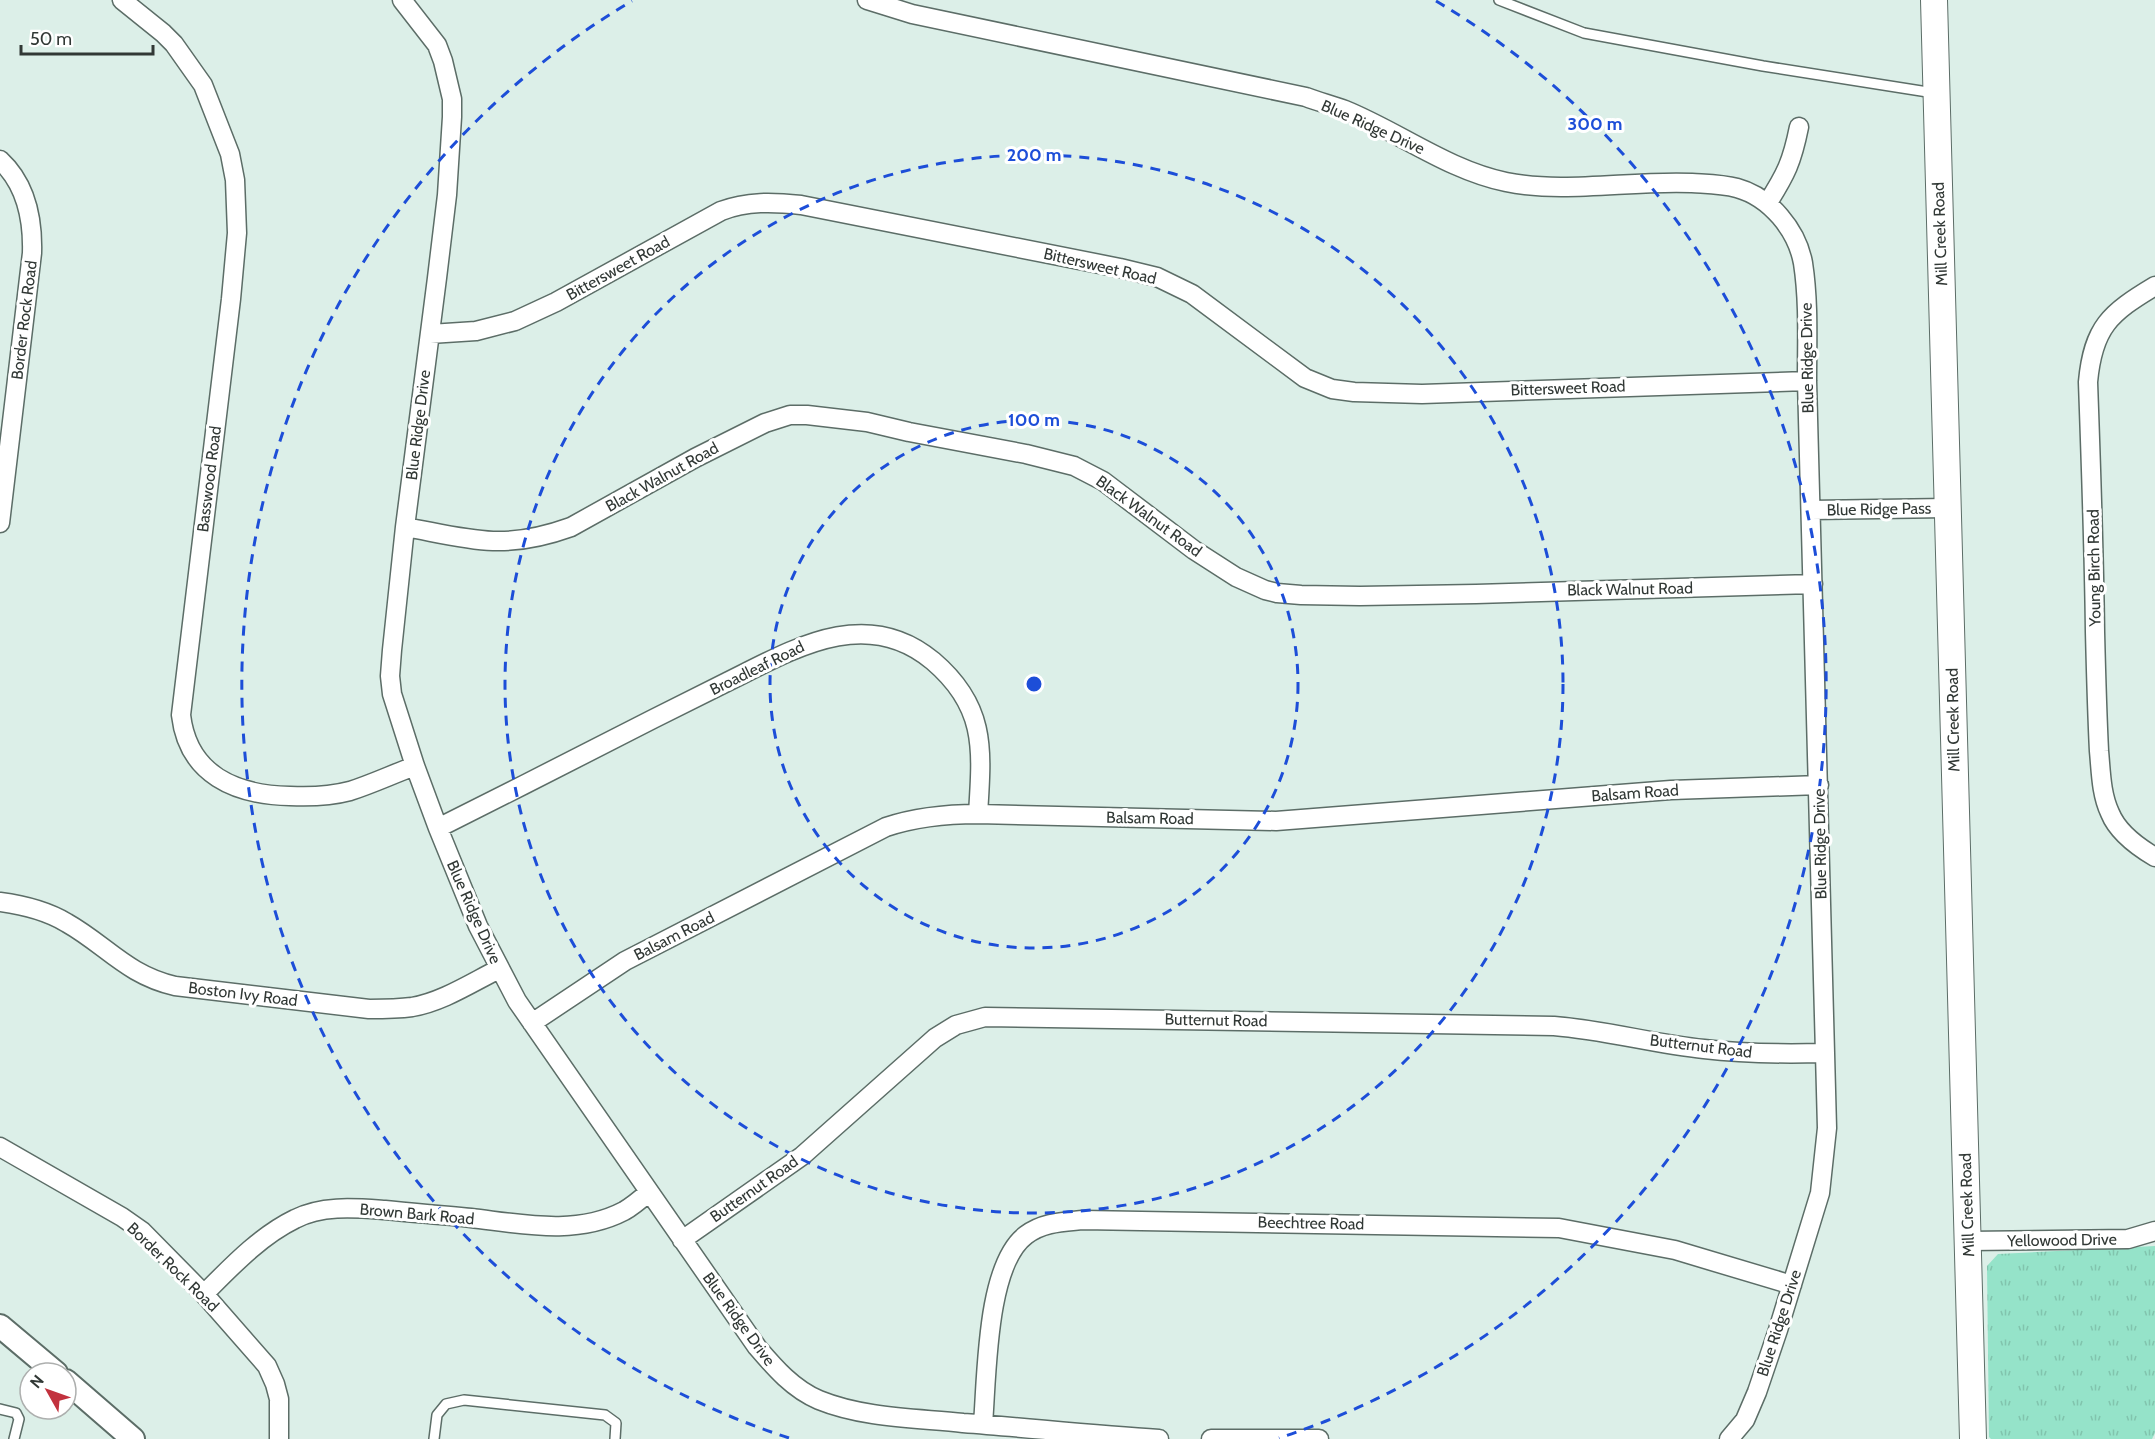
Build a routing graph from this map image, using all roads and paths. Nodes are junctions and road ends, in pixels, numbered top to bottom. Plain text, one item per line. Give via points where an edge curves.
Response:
1 (122, 0) edge
2 (402, 0) edge
3 (867, 0) edge
4 (1499, 0) edge
5 (1934, 0) edge
6 (1936, 93) junction
7 (1799, 127) dead end
8 (0, 160) edge
9 (1767, 204) junction
10 (2155, 286) edge
11 (430, 334) junction
12 (1807, 381) junction
13 (1947, 508) junction
14 (1811, 510) junction
15 (0, 523) edge
16 (405, 527) junction
17 (1813, 584) junction
18 (415, 766) junction
19 (1819, 785) junction
20 (978, 814) junction
21 (438, 828) junction
22 (2155, 857) edge
23 (0, 902) edge
24 (499, 969) junction
25 (532, 1023) junction
26 (1824, 1053) junction
27 (0, 1147) edge
28 (650, 1192) junction
29 (2155, 1230) edge
30 (682, 1240) junction
31 (1968, 1241) junction
32 (1792, 1285) junction
33 (204, 1294) junction
34 (0, 1327) edge
35 (41, 1361) edge
36 (78, 1391) edge
37 (0, 1409) edge
38 (983, 1424) junction
39 (14, 1439) edge
40 (133, 1439) edge
41 (279, 1439) edge
42 (434, 1439) edge
43 (615, 1439) edge
44 (1160, 1439) edge
45 (1211, 1439) edge
46 (1319, 1439) edge
47 (1730, 1439) edge
48 (1973, 1439) edge

1 - 18 street, Basswood Road via 174,44 204,85 230,154 235,180 237,233 231,299 181,715 188,745 197,760 226,784 275,796 309,797 350,791
2 - 11 street, Blue Ridge Drive via 437,45 452,99 447,195
3 - 9 street, Blue Ridge Drive via 912,14 1306,97 1346,110 1476,174 1507,182 1541,187 1715,184 1753,194
4 - 6 lane via 1584,33
5 - 6 main road, Mill Creek Road
6 - 13 main road, Mill Creek Road
7 - 9 street via 1785,176
8 - 15 street, Border Rock Road via 15,178 33,229
9 - 12 street, Blue Ridge Drive via 1787,226 1803,263
10 - 22 street, Young Birch Road via 2121,307 2106,323 2094,344 2088,382 2096,707 2102,782 2110,816 2130,840
11 - 12 street, Bittersweet Road via 476,330 515,321 721,211 774,202 1157,277 1192,294 1305,378 1354,393
11 - 16 street, Blue Ridge Drive
12 - 14 street, Blue Ridge Drive
13 - 14 street, Blue Ridge Pass
13 - 31 main road, Mill Creek Road
14 - 17 street, Blue Ridge Drive
16 - 17 street, Black Walnut Road via 492,541 556,533 765,423 807,414 867,422 1074,466 1103,480 1236,577 1277,593 1453,594
16 - 18 street, Blue Ridge Drive via 390,675 392,694
17 - 19 street, Blue Ridge Drive
18 - 21 street, Blue Ridge Drive
19 - 20 street, Balsam Road via 1671,790 1275,820
19 - 26 street, Blue Ridge Drive
20 - 21 street, Broadleaf Road via 981,756 977,727 965,697 927,656 890,638 862,633 811,642
20 - 25 street, Balsam Road via 911,819 885,827 625,961
21 - 24 street, Blue Ridge Drive
23 - 24 street, Boston Ivy Road via 39,910 67,923 135,971 175,986 396,1009 444,997
24 - 25 street, Blue Ridge Drive
25 - 28 street, Blue Ridge Drive
26 - 30 street, Butternut Road via 1763,1054 1703,1049 1554,1026 985,1017 956,1025 935,1038 802,1156
26 - 32 street, Blue Ridge Drive via 1827,1128 1823,1173
27 - 33 street, Border Rock Road via 142,1231
28 - 30 street, Blue Ridge Drive
28 - 33 street, Brown Bark Road via 611,1217 562,1227 376,1210 335,1208 310,1213 267,1237
29 - 31 street, Yellowood Drive via 2128,1239
30 - 38 street, Blue Ridge Drive via 757,1347 799,1389 819,1400 852,1409
31 - 48 main road, Mill Creek Road
32 - 38 street, Beechtree Road via 1675,1250 1559,1228 1055,1222 1025,1236 1004,1265 995,1298
32 - 47 street, Blue Ridge Drive via 1757,1392 1745,1420
33 - 41 street, Border Rock Road via 267,1366 279,1400
34 - 35 street
36 - 40 street
37 - 39 lane via 16,1413 19,1419
38 - 44 street, Blue Ridge Drive
42 - 43 lane via 437,1415 446,1404 464,1400 605,1416 616,1423
45 - 46 street

